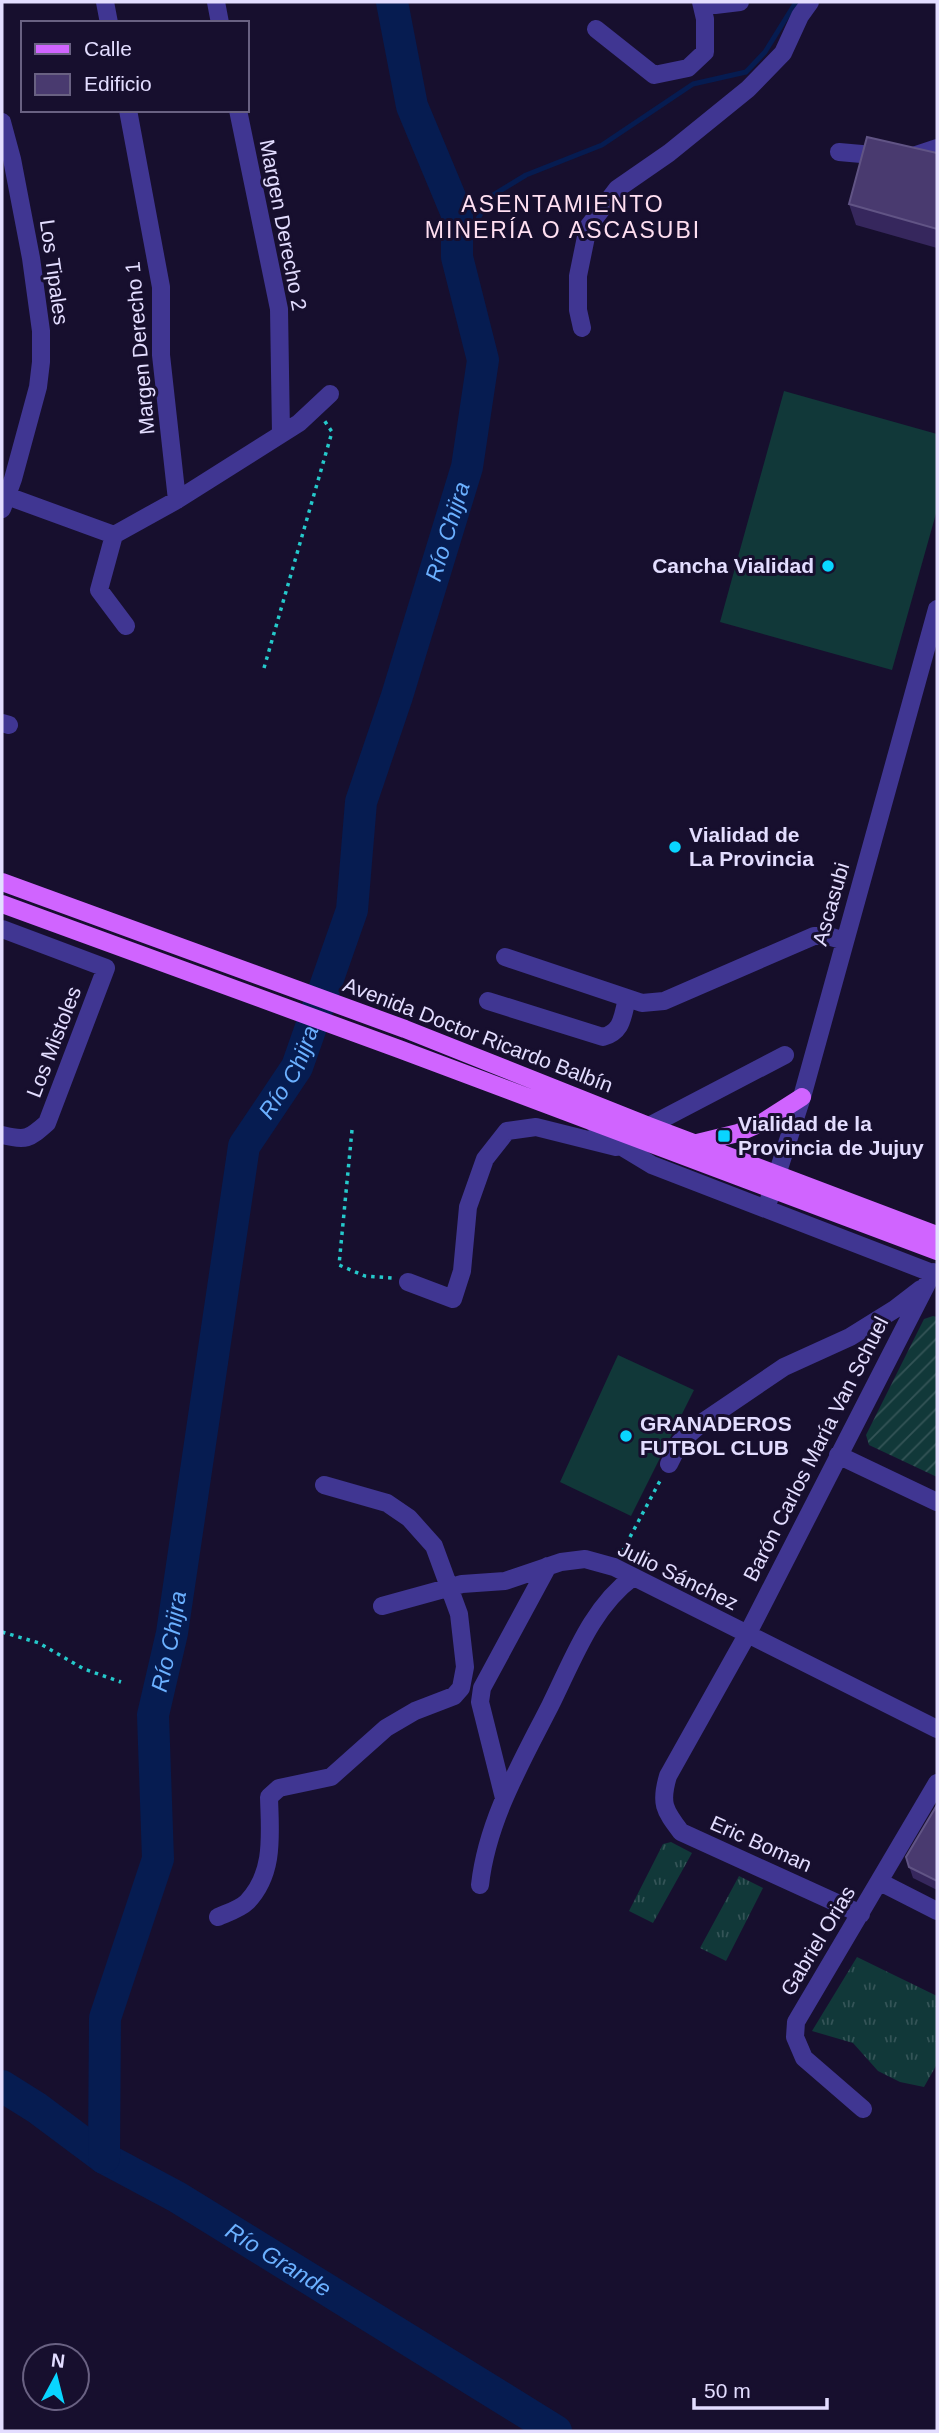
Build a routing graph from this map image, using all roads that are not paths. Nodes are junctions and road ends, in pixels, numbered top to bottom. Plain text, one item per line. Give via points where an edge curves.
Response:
1 (105, 2) edge
2 (216, 2) edge
3 (740, 2) edge
4 (810, 2) edge
5 (703, 7) edge
6 (109, 21) edge
7 (220, 21) edge
8 (596, 29) dead end
9 (128, 112) edge
10 (238, 112) edge
11 (2, 122) edge
12 (937, 148) edge
13 (839, 152) dead end
14 (582, 328) dead end
15 (330, 394) dead end
16 (281, 434) junction
17 (6, 490) edge
18 (177, 500) junction
19 (114, 536) junction
20 (937, 609) edge
21 (126, 625) dead end
22 (2, 882) edge
23 (2, 904) edge
24 (2, 929) edge
25 (845, 941) junction
26 (505, 957) dead end
27 (627, 999) junction
28 (488, 1001) dead end
29 (785, 1055) dead end
30 (802, 1097) junction
31 (593, 1122) junction
32 (649, 1126) junction
33 (2, 1136) edge
34 (697, 1143) junction
35 (623, 1148) junction
36 (775, 1182) junction
37 (765, 1209) junction
38 (937, 1234) edge
39 (937, 1251) edge
40 (932, 1277) edge
41 (408, 1282) road end
42 (838, 1455) junction
43 (668, 1464) road end
44 (324, 1485) dead end
45 (937, 1503) edge
46 (548, 1566) junction
47 (634, 1577) junction
48 (449, 1587) junction
49 (382, 1606) dead end
50 (747, 1635) junction
51 (461, 1688) junction
52 (482, 1688) junction
53 (937, 1729) edge
54 (937, 1783) edge
55 (662, 1796) joint
56 (504, 1798) junction
57 (880, 1882) junction
58 (480, 1885) dead end
59 (937, 1911) edge
60 (861, 1914) junction
61 (218, 1917) dead end
62 (863, 2109) dead end

1 - 6 street
2 - 7 street
3 - 5 street
4 - 14 street via 783,52 748,89 617,189 588,227 578,276
5 - 8 street via 705,52 688,68 654,75
9 - 18 street, Margen Derecho 1 via 161,287 161,355
10 - 16 street, Margen Derecho 2 via 279,309
11 - 17 street, Los Tipales via 31,258 41,331 38,387
12 - 13 street via 907,158
15 - 16 street
16 - 18 street
17 - 19 street
18 - 19 street
19 - 21 street via 99,590
20 - 25 street, Ascasubi
22 - 32 main road, Avenida Doctor Ricardo Balbín via 405,1029
23 - 31 main road, Avenida Doctor Ricardo Balbín
24 - 33 street, Los Mistoles via 106,968 47,1123 29,1139
25 - 27 street via 814,936 664,1001
25 - 30 street, Ascasubi
26 - 27 street
27 - 28 street via 619,1027 603,1037
29 - 32 street
30 - 34 main road via 738,1133
30 - 36 street, Ascasubi
31 - 35 street
31 - 36 main road, Avenida Doctor Ricardo Balbín
32 - 34 main road, Avenida Doctor Ricardo Balbín
34 - 36 main road, Avenida Doctor Ricardo Balbín
35 - 37 street via 652,1165
35 - 41 street via 536,1127 507,1131 485,1159 468,1207 453,1299
36 - 37 street, Ascasubi
36 - 38 main road, Avenida Doctor Ricardo Balbín
36 - 39 main road, Avenida Doctor Ricardo Balbín
37 - 40 street
40 - 42 street, Barón Carlos María Van Schuel
40 - 43 street via 895,1309 849,1337 784,1367 703,1422 680,1442
42 - 45 street
42 - 50 street, Barón Carlos María Van Schuel
44 - 48 street via 387,1503 409,1518 434,1546
46 - 47 street, Julio Sánchez via 585,1559
46 - 48 street, Julio Sánchez via 505,1581
46 - 52 street
47 - 50 street, Julio Sánchez
47 - 56 street via 615,1591 593,1621
48 - 49 street, Julio Sánchez
48 - 51 street via 459,1614 465,1667
50 - 53 street, Julio Sánchez
50 - 55 street, Barón Carlos María Van Schuel via 668,1776
51 - 52 street
51 - 61 street via 454,1696 386,1728 331,1777 279,1788 269,1797 265,1876 246,1903
52 - 56 street via 480,1702
54 - 57 street, Gabriel Orias
55 - 60 street, Eric Boman via 667,1814 681,1832
56 - 58 street via 483,1860
57 - 59 street
57 - 60 street, Gabriel Orias
60 - 62 street, Gabriel Orias via 796,2022 796,2037 804,2058

